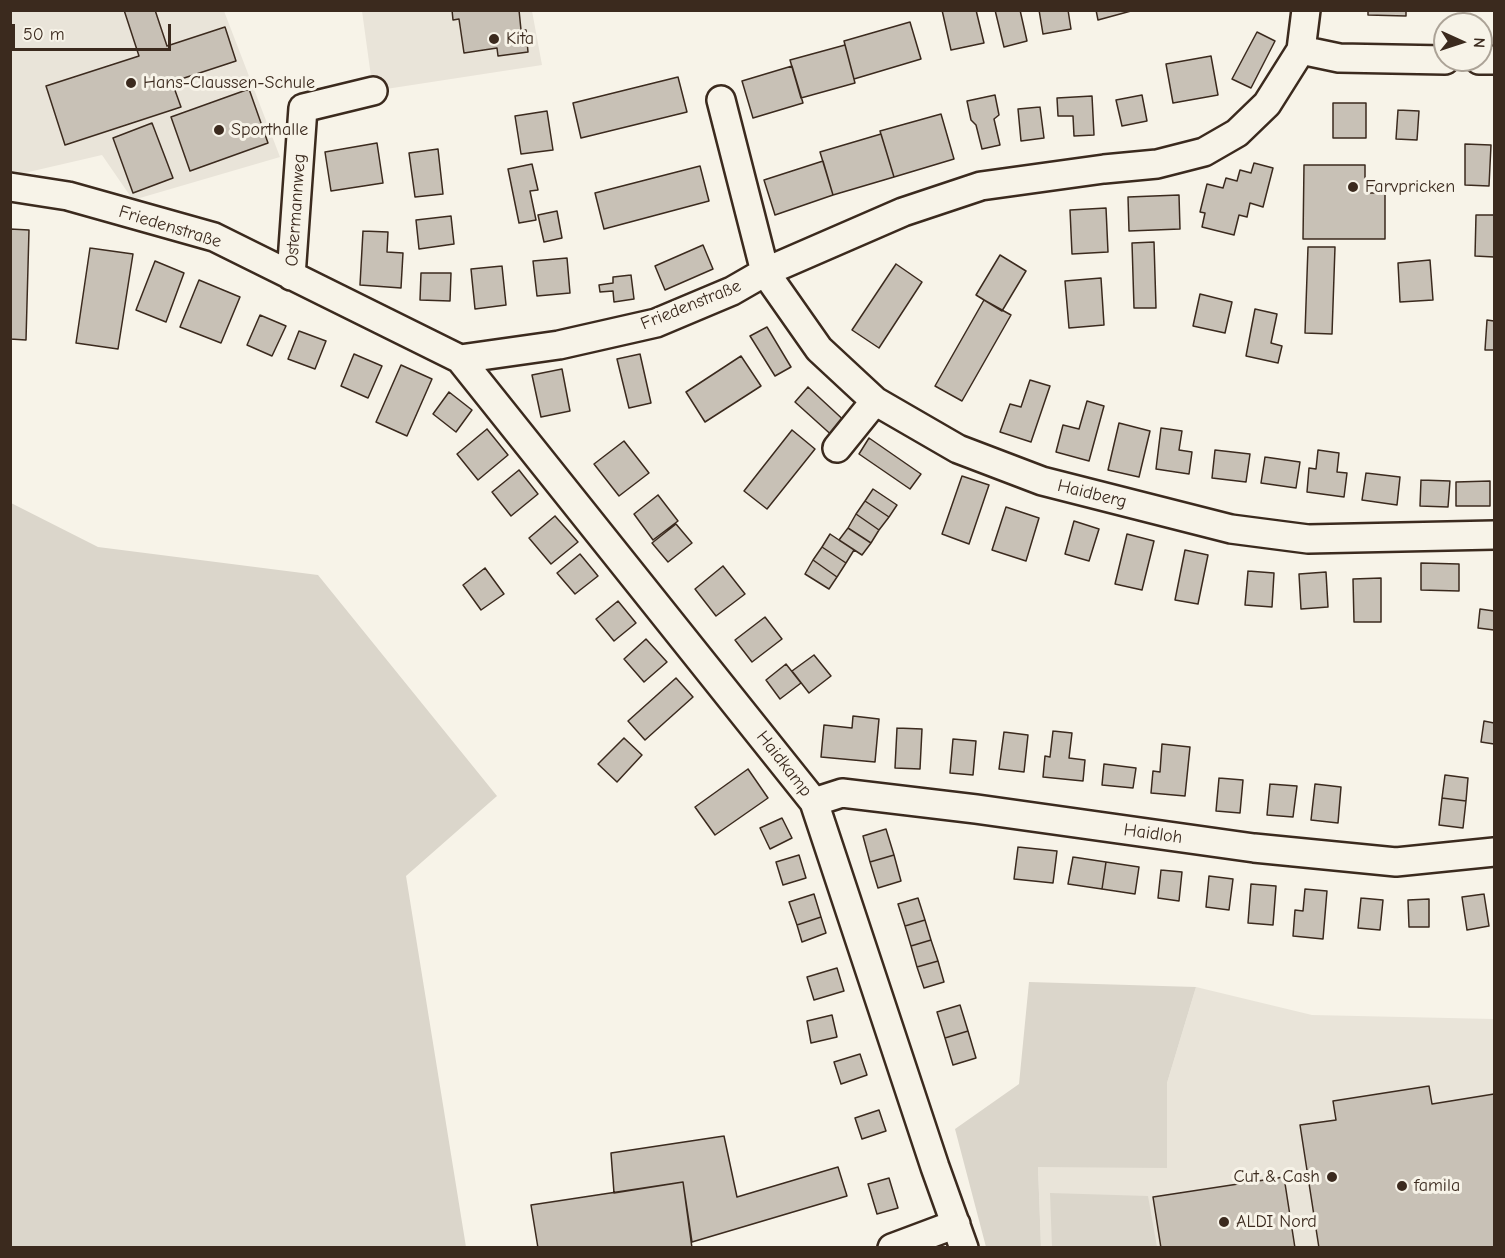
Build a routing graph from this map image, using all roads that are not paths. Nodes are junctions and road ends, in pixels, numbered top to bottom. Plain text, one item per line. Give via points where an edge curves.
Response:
1 (1306, 10) edge
2 (1301, 50) junction
3 (1433, 60) edge
4 (373, 91) dead end
5 (721, 100) dead end
6 (10, 187) edge
7 (765, 272) junction
8 (291, 276) junction
9 (460, 359) junction
10 (875, 401) junction
11 (837, 448) dead end
12 (1494, 535) edge
13 (814, 802) junction
14 (1494, 852) edge
15 (960, 1236) edge
16 (892, 1248) edge

1 - 2 street, Friedenstraße
2 - 3 street via 1339,58
2 - 7 street, Friedenstraße via 1267,104 1237,133 1204,152 1157,164 981,186 903,212
4 - 8 street, Ostermannweg via 303,108
5 - 7 street
6 - 8 street, Friedenstraße via 68,196 214,237
7 - 9 street, Friedenstraße via 732,291 656,323 559,345
7 - 10 street, Haidberg via 819,349
8 - 9 street, Friedenstraße
9 - 13 street, Haidkamp
10 - 11 street
10 - 12 street, Haidberg via 958,448 1042,481 1231,529 1308,539
13 - 14 street, Haidloh via 842,793 1254,848 1396,862
13 - 15 street, Haidkamp
15 - 16 street

